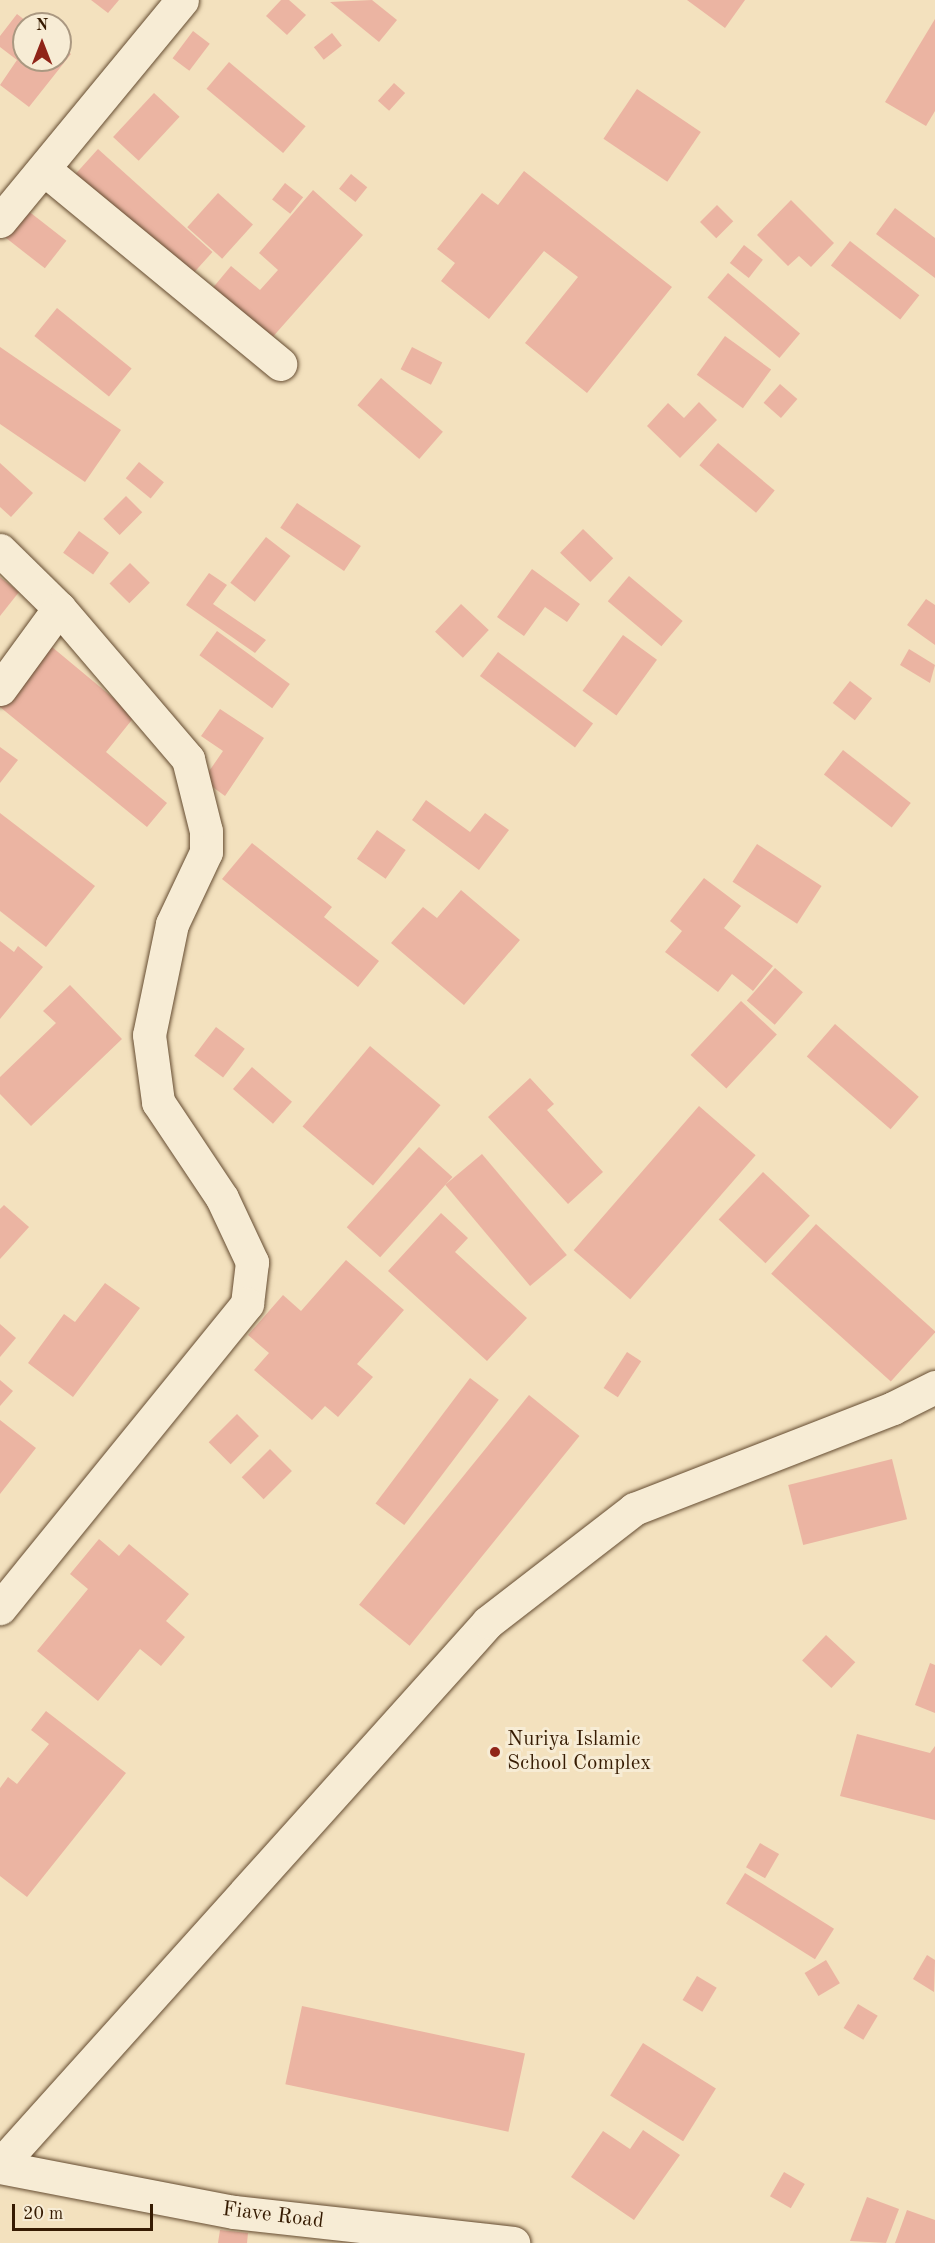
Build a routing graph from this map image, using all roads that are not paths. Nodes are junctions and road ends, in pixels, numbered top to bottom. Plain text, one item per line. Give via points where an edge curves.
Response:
1 (182, 0) edge
2 (45, 170) junction
3 (0, 220) edge
4 (279, 364) dead end
5 (0, 550) edge
6 (59, 608) junction
7 (0, 689) edge
8 (935, 1387) edge
9 (0, 1608) edge
10 (0, 2166) edge
11 (513, 2243) edge

1 - 2 street
2 - 3 street
2 - 4 street
5 - 6 street
6 - 7 street
6 - 9 street via 188,759 206,831 206,852 172,924 149,1035 158,1102 222,1198 252,1262 247,1304
8 - 10 street via 893,1408 634,1509 488,1622
10 - 11 street, Fiave Road via 234,2212

